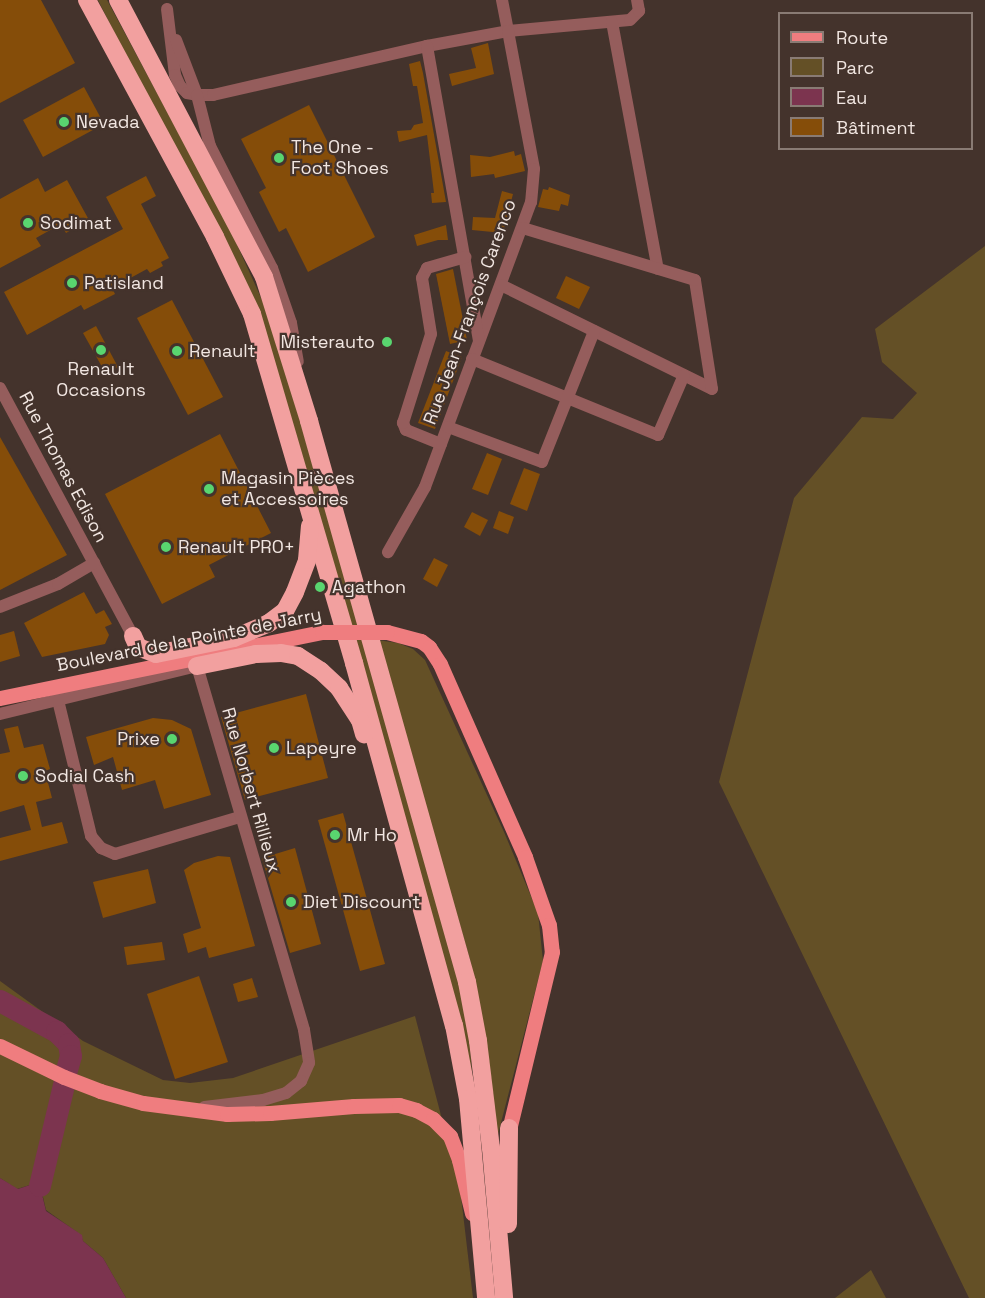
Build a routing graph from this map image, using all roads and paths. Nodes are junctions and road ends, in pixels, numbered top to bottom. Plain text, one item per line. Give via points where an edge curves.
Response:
1 (87, 0) edge
2 (118, 0) edge
3 (502, 0) edge
4 (637, 0) edge
5 (166, 5) edge
6 (612, 22) junction
7 (508, 31) junction
8 (427, 46) junction
9 (197, 95) junction
10 (523, 228) junction
11 (465, 257) junction
12 (658, 268) junction
13 (501, 285) junction
14 (594, 331) junction
15 (479, 340) junction
16 (472, 359) junction
17 (684, 375) junction
18 (0, 388) edge
19 (567, 399) junction
20 (309, 422) junction
21 (448, 428) junction
22 (441, 444) junction
23 (310, 515) junction
24 (388, 552) dead end
25 (94, 563) junction
26 (0, 607) edge
27 (133, 636) joint
28 (197, 666) junction
29 (57, 692) junction
30 (0, 698) edge
31 (0, 714) edge
32 (240, 817) junction
33 (416, 882) junction
34 (0, 1046) edge
35 (182, 1109) junction
36 (509, 1128) junction
37 (498, 1253) junction
38 (483, 1270) junction
39 (486, 1298) edge
40 (504, 1298) edge
41 (511, 1298) edge

1 - 23 highway via 215,237 252,314
2 - 20 highway via 264,277
3 - 7 street, Rue Jean-François Carenco
4 - 6 street via 639,11 635,18
5 - 9 street
6 - 7 street
6 - 12 street
7 - 8 street
7 - 10 street, Rue Jean-François Carenco via 534,169 531,202
8 - 9 street via 213,95
8 - 11 street
9 - 20 street via 210,146 276,279 291,323
10 - 12 street
10 - 13 street, Rue Jean-François Carenco
11 - 15 street
11 - 22 street via 427,268 422,278 431,334 403,423 406,430
12 - 17 street via 695,280 712,389
13 - 14 street
13 - 15 street, Rue Jean-François Carenco
14 - 17 street
14 - 19 street
15 - 16 street, Rue Jean-François Carenco
16 - 19 street
16 - 21 street, Rue Jean-François Carenco
17 - 19 street via 658,435
18 - 25 street, Rue Thomas Edison
19 - 21 street via 542,462
20 - 37 highway via 467,982 484,1089
21 - 22 street, Rue Jean-François Carenco
22 - 24 street, Rue Jean-François Carenco via 425,487
23 - 27 highway via 302,576 285,611 270,623 234,638 156,654 138,647
23 - 33 highway
25 - 26 street, Rue Thomas Edison via 58,584
25 - 27 street, Rue Thomas Edison
28 - 29 street, Boulevard de la Pointe de Jarry
28 - 32 street, Rue Norbert Rillieux
28 - 33 highway via 281,653 298,656 339,688 360,720 387,809
29 - 30 main road, Boulevard de la Pointe de Jarry
29 - 31 street, Boulevard de la Pointe de Jarry
29 - 32 street via 91,836 101,848 115,854
29 - 36 main road, Boulevard de la Pointe de Jarry, bridge via 322,632 387,632 429,647 440,664 542,900 549,925 552,952 532,1049
32 - 35 street, Rue Norbert Rillieux via 308,1046 309,1063 301,1081 276,1097
33 - 38 highway via 454,1025 468,1099
34 - 35 main road via 100,1091
35 - 38 main road via 227,1114 399,1106 433,1119 450,1136 459,1160
36 - 37 main road, Boulevard de la Pointe de Jarry
36 - 41 highway
37 - 40 highway
38 - 39 highway

